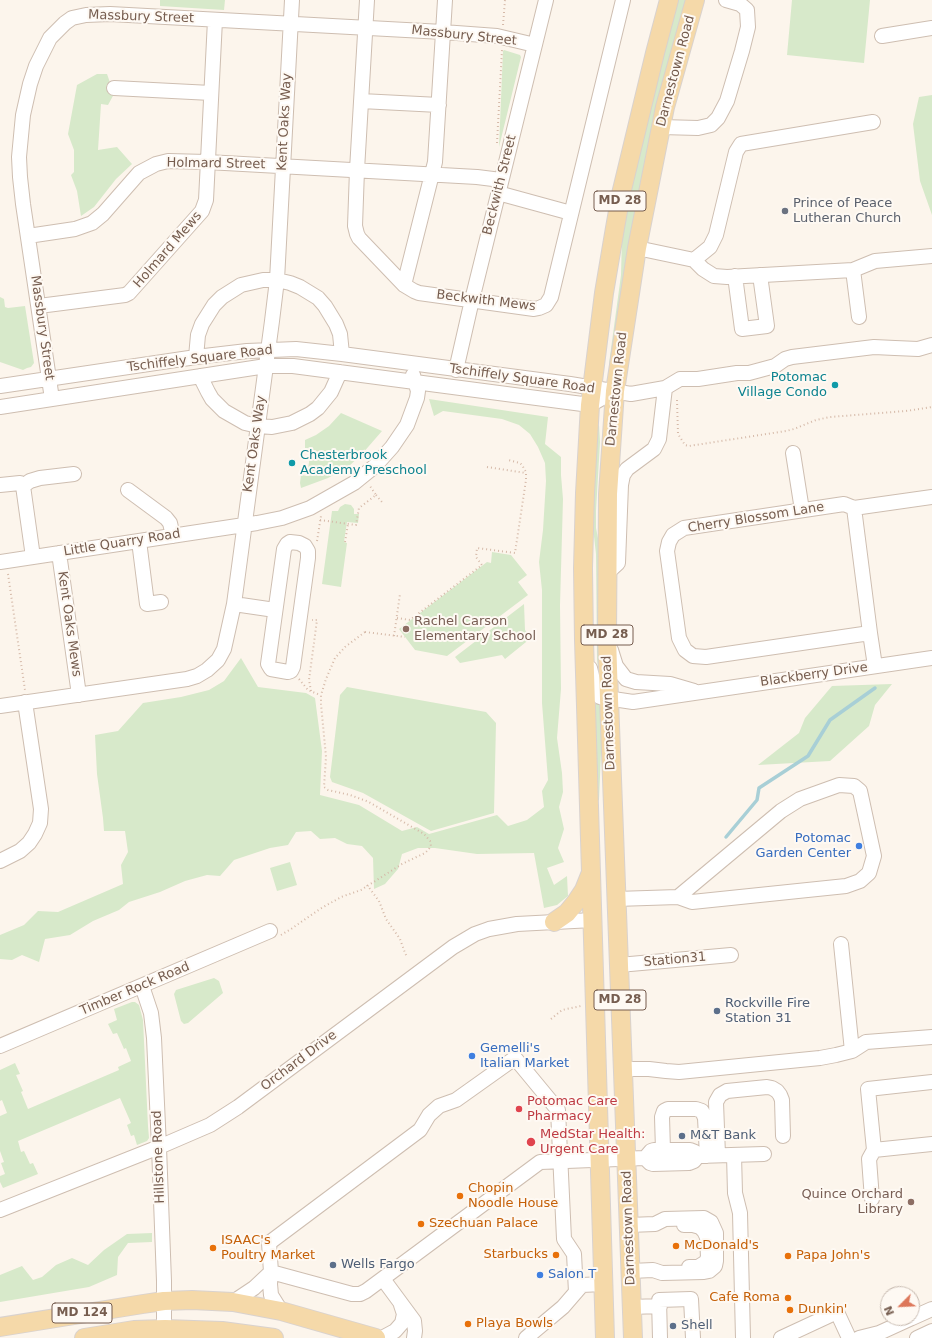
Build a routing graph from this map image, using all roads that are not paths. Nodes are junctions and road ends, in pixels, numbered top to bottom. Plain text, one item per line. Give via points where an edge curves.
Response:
1 (292, 0) edge
2 (367, 0) edge
3 (444, 0) edge
4 (546, 0) edge
5 (623, 0) edge
6 (669, 0) edge
7 (695, 0) edge
8 (726, 0) edge
9 (215, 20) junction
10 (290, 24) junction
11 (365, 28) junction
12 (932, 28) edge
13 (443, 32) junction
14 (882, 36) dead end
15 (534, 45) junction
16 (114, 88) dead end
17 (211, 92) junction
18 (361, 101) junction
19 (439, 105) junction
20 (873, 122) dead end
21 (661, 127) junction
22 (207, 162) junction
23 (283, 166) junction
24 (357, 170) junction
25 (432, 174) junction
26 (499, 187) junction
27 (571, 213) junction
28 (28, 236) junction
29 (637, 248) junction
30 (932, 256) edge
31 (694, 260) junction
32 (853, 270) junction
33 (760, 275) junction
34 (735, 276) junction
35 (277, 280) junction
36 (404, 285) junction
37 (472, 300) junction
38 (39, 306) junction
39 (859, 317) dead end
40 (932, 346) edge
41 (268, 349) junction
42 (342, 354) junction
43 (196, 357) junction
44 (410, 364) junction
45 (266, 366) junction
46 (456, 370) junction
47 (340, 372) junction
48 (200, 376) junction
49 (49, 379) junction
50 (415, 382) junction
51 (0, 386) edge
52 (666, 388) junction
53 (615, 391) junction
54 (592, 397) junction
55 (52, 399) junction
56 (0, 407) edge
57 (258, 426) junction
58 (793, 453) dead end
59 (74, 474) dead end
60 (0, 485) edge
61 (22, 486) junction
62 (128, 490) dead end
63 (932, 497) edge
64 (854, 508) junction
65 (802, 510) junction
66 (244, 525) junction
67 (172, 536) junction
68 (139, 541) junction
69 (59, 553) junction
70 (33, 557) junction
71 (3, 561) edge
72 (607, 573) junction
73 (161, 602) dead end
74 (234, 604) junction
75 (275, 610) junction
76 (870, 633) junction
77 (607, 637) junction
78 (584, 640) junction
79 (932, 658) edge
80 (875, 666) junction
81 (697, 692) junction
82 (79, 695) junction
83 (25, 698) junction
84 (609, 699) junction
85 (0, 706) edge
86 (611, 776) junction
87 (0, 861) edge
88 (591, 870) junction
89 (678, 897) junction
90 (616, 899) junction
91 (593, 920) junction
92 (554, 922) junction
93 (270, 931) road end
94 (841, 944) dead end
95 (731, 955) dead end
96 (619, 965) junction
97 (142, 986) junction
98 (932, 1037) edge
99 (0, 1046) edge
100 (852, 1051) junction
101 (623, 1065) junction
102 (932, 1082) edge
103 (783, 1136) dead end
104 (932, 1144) edge
105 (159, 1147) junction
106 (663, 1150) junction
107 (874, 1150) junction
108 (764, 1154) dead end
109 (734, 1155) junction
110 (707, 1156) junction
111 (626, 1158) junction
112 (645, 1158) junction
113 (600, 1159) junction
114 (560, 1161) junction
115 (872, 1199) dead end
116 (0, 1210) edge
117 (655, 1224) junction
118 (628, 1225) junction
119 (741, 1263) junction
120 (716, 1264) junction
121 (653, 1270) junction
122 (631, 1271) junction
123 (271, 1272) junction
124 (383, 1279) junction
125 (603, 1284) junction
126 (576, 1292) junction
127 (164, 1301) junction
128 (233, 1302) junction
129 (401, 1305) junction
130 (660, 1306) junction
131 (632, 1307) junction
132 (932, 1309) edge
133 (281, 1311) junction
134 (920, 1314) edge
135 (894, 1326) edge
136 (0, 1327) edge
137 (932, 1331) edge
138 (164, 1333) edge
139 (84, 1338) edge
140 (274, 1338) edge
141 (376, 1338) edge
142 (382, 1338) edge
143 (414, 1338) edge
144 (526, 1338) edge
145 (605, 1338) edge
146 (633, 1338) edge
147 (660, 1338) edge
148 (692, 1338) edge
149 (743, 1338) edge
150 (781, 1338) edge
151 (858, 1338) edge
152 (916, 1338) edge

1 - 10 street, Kent Oaks Way
2 - 11 street, Beckwith Mews
3 - 13 street
4 - 15 street, Beckwith Street
5 - 27 street, Beckwith Mews
6 - 54 main road, Darnestown Road / MD 28 via 621,194 604,292
7 - 21 main road, Darnestown Road / MD 28
8 - 21 street via 740,4 747,10 748,27 727,102 711,125 698,128
9 - 10 street, Massbury Street
9 - 17 street, Holmard Mews
9 - 28 street, Massbury Street via 95,14 72,18 50,38 36,66 23,115 19,157
10 - 11 street, Massbury Street
10 - 23 street, Kent Oaks Way
11 - 13 street, Massbury Street
11 - 18 street, Beckwith Mews
12 - 14 street
13 - 15 street, Massbury Street via 496,36
13 - 19 street
15 - 26 street, Beckwith Street
16 - 17 street
17 - 22 street, Holmard Mews
18 - 19 street
18 - 24 street, Beckwith Mews
19 - 25 street via 436,155
20 - 31 street via 741,144 736,152 716,235 710,247
21 - 29 main road, Darnestown Road / MD 28
22 - 23 street, Holmard Street
22 - 28 street, Holmard Street via 168,161 156,164 139,174 92,223 75,229
22 - 38 street, Holmard Mews via 206,200 202,211 131,292 125,295
23 - 24 street, Holmard Street
23 - 35 street, Kent Oaks Way
24 - 25 street, Holmard Street
24 - 36 street, Beckwith Mews via 357,234
25 - 26 street, Holmard Street via 477,177
25 - 36 street
26 - 27 street
26 - 37 street, Beckwith Street
27 - 37 street, Beckwith Mews via 551,297 546,305 534,308
28 - 38 street, Massbury Street
29 - 31 street
29 - 53 main road, Darnestown Road / MD 28
30 - 32 street via 876,261
31 - 34 street via 703,270 714,276
32 - 33 street
32 - 39 street
33 - 34 street
33 - 34 street via 767,326 742,329
35 - 41 street, Kent Oaks Way
35 - 42 street via 300,287 318,298 336,324
35 - 43 street via 241,285 222,297 202,324 197,340
36 - 37 street, Beckwith Mews via 419,293
37 - 46 street, Beckwith Street
38 - 49 street, Massbury Street
40 - 52 street, Tschiffely Square Road via 918,349 874,347 792,357 755,372 698,380 680,379
41 - 42 street, Tschiffely Square Road
41 - 43 street, Tschiffely Square Road
41 - 45 street, Kent Oaks Way
42 - 44 street, Tschiffely Square Road
43 - 49 street, Tschiffely Square Road
44 - 46 street, Tschiffely Square Road
44 - 50 street, Little Quarry Road
45 - 47 street, Tschiffely Square Road via 293,366
45 - 48 street, Tschiffely Square Road
45 - 57 street, Kent Oaks Way
46 - 54 street, Tschiffely Square Road
47 - 50 street, Tschiffely Square Road
47 - 57 street via 332,392 310,414 282,426
48 - 55 street, Tschiffely Square Road
48 - 57 street via 210,396 224,411
49 - 51 street, Tschiffely Square Road
49 - 55 street, Massbury Street
50 - 54 street, Tschiffely Square Road
50 - 66 street, Little Quarry Road via 417,398 407,425 382,459 364,476 302,512
52 - 53 street, Tschiffely Square Road via 631,394
52 - 72 street via 659,439 654,449 627,469 623,475 618,563
53 - 54 street, Tschiffely Square Road
53 - 72 main road, Darnestown Road / MD 28 via 608,494
54 - 78 main road, Darnestown Road / MD 28 via 585,492
55 - 56 street, Tschiffely Square Road
57 - 66 street, Kent Oaks Way
58 - 65 street
59 - 61 street via 40,478
60 - 61 street via 20,483
61 - 70 street
62 - 67 street via 166,518 170,523
63 - 64 street, Cherry Blossom Lane
64 - 65 street, Cherry Blossom Lane via 844,504
64 - 76 street
65 - 76 street, Cherry Blossom Lane via 684,528 673,535 667,551 679,638 685,650 693,656 706,657
66 - 67 street, Little Quarry Road
66 - 74 street, Kent Oaks Way
67 - 68 street, Little Quarry Road
68 - 69 street, Little Quarry Road
68 - 73 street via 147,604
69 - 70 street, Little Quarry Road
69 - 82 street, Kent Oaks Mews
70 - 71 street, Little Quarry Road
72 - 77 main road, Darnestown Road / MD 28
74 - 75 street
74 - 82 street, Kent Oaks Way via 224,649 218,660 197,676 187,680
75 - 75 street via 269,666 273,670 288,672 293,667 308,558 308,551 302,544 290,542 284,547
76 - 80 street
77 - 81 street, Blackberry Drive via 616,666 626,679 670,684
77 - 84 main road, Darnestown Road / MD 28
78 - 84 street via 597,693 600,697
78 - 88 main road, Darnestown Road / MD 28
79 - 80 street, Blackberry Drive
80 - 81 street, Blackberry Drive
81 - 84 street, Blackberry Drive via 633,702
82 - 83 street, Kent Oaks Way
83 - 85 street, Kent Oaks Way
83 - 87 street via 41,808 40,823 29,843
84 - 86 main road, Darnestown Road / MD 28
86 - 90 main road, Darnestown Road / MD 28
86 - 91 main road via 602,803 603,893
88 - 91 main road, Darnestown Road / MD 28
88 - 92 main road via 584,890 576,902 567,913
89 - 89 street via 692,902 846,886 860,881 869,873 874,856 860,791 854,786 839,785 800,798
89 - 90 street
90 - 96 main road, Darnestown Road / MD 28
91 - 92 street, Orchard Drive
91 - 101 main road via 602,936 607,960 612,1030
91 - 113 main road, Darnestown Road / MD 28
92 - 105 street, Orchard Drive via 493,928 460,942 224,1117
93 - 97 street, Timber Rock Road
94 - 100 street
95 - 96 street, Station31
96 - 101 main road, Darnestown Road / MD 28
97 - 99 street, Timber Rock Road
97 - 105 street, Hillstone Road via 153,1026
98 - 100 street via 866,1042
100 - 101 street via 820,1058 692,1071 672,1072
101 - 111 main road, Darnestown Road / MD 28
102 - 107 street via 868,1089
103 - 110 street via 782,1100 777,1091 767,1087 727,1092 720,1095 716,1102
104 - 107 street
105 - 116 street, Orchard Drive
105 - 127 street, Hillstone Road
106 - 110 street via 690,1150
106 - 110 street via 664,1112 668,1109 696,1109 702,1111 705,1118
106 - 112 street via 652,1151
107 - 115 street via 869,1159
108 - 109 street
109 - 110 street
109 - 119 street via 735,1193 740,1213
110 - 112 street via 689,1164 653,1164
111 - 112 street
111 - 113 street
111 - 118 main road, Darnestown Road / MD 28
113 - 114 street
113 - 125 main road, Darnestown Road / MD 28
114 - 123 street via 558,1110 515,1058 456,1100 439,1106 429,1115 420,1130 269,1243
114 - 124 street via 540,1162
114 - 126 street via 564,1239 574,1254
117 - 118 street
117 - 120 street via 665,1219 709,1220 716,1233
117 - 121 street via 700,1227 707,1235 708,1255 706,1262 698,1266
118 - 122 main road, Darnestown Road / MD 28
119 - 120 street
119 - 149 street
120 - 121 street via 711,1270 704,1272 662,1273
121 - 122 street
122 - 131 main road, Darnestown Road / MD 28
123 - 124 street via 352,1294 360,1294
123 - 128 street via 254,1288
123 - 133 street via 271,1295
124 - 129 street
125 - 126 street via 582,1285
125 - 145 main road, Darnestown Road / MD 28
126 - 144 street via 563,1307
127 - 128 main road, MD 124
127 - 136 main road, MD 124
127 - 138 street, Hillstone Road
128 - 133 main road, MD 124
129 - 142 street via 404,1314 402,1323 395,1331
129 - 143 street via 414,1321
130 - 131 street
130 - 147 street
130 - 148 street via 659,1300 691,1299
131 - 146 main road, Darnestown Road / MD 28
132 - 134 street
133 - 141 main road, MD 124
135 - 151 street
137 - 152 street
138 - 139 main road, MD 124 via 134,1330
138 - 140 main road, MD 124 via 222,1331
150 - 151 street via 837,1312

